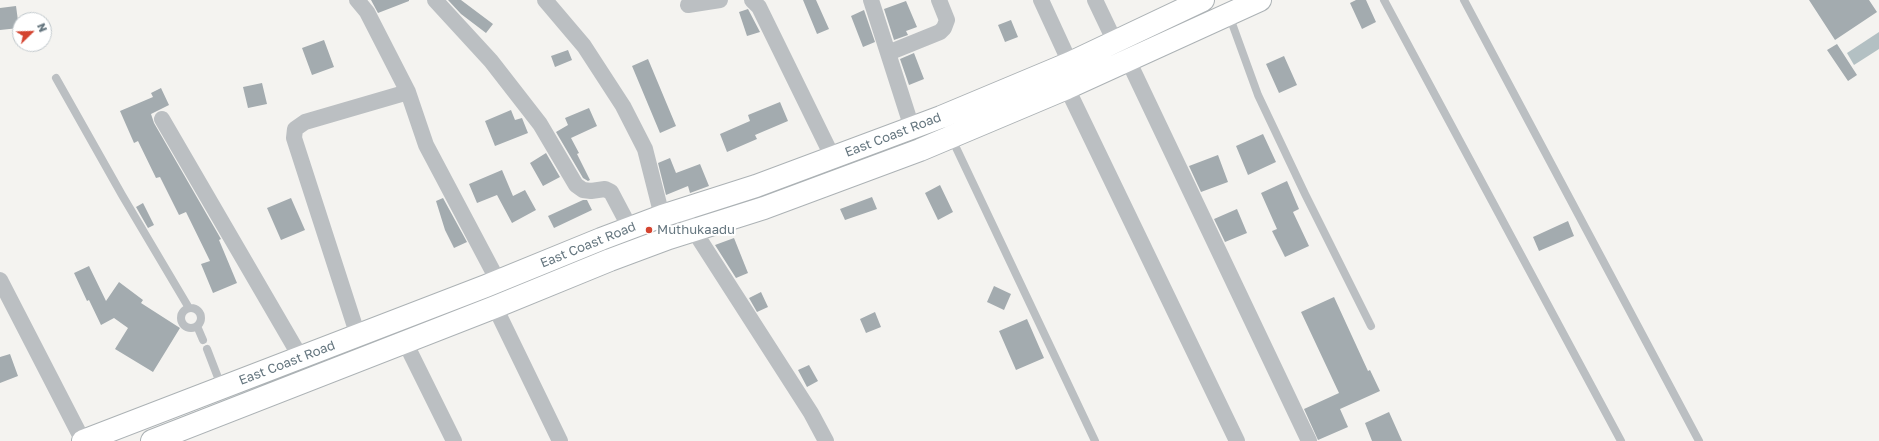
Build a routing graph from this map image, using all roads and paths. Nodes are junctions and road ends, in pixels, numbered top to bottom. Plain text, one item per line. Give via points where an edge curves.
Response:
1 (357, 0) edge
2 (435, 0) edge
3 (545, 0) edge
4 (720, 0) edge
5 (752, 0) edge
6 (871, 0) edge
7 (939, 0) edge
8 (1042, 0) edge
9 (1095, 0) edge
10 (1203, 0) edge
11 (1260, 0) edge
12 (1384, 0) edge
13 (1464, 0) edge
14 (688, 5) dead end
15 (1228, 14) junction
16 (1115, 42) junction
17 (888, 53) junction
18 (1128, 60) junction
19 (1070, 63) junction
20 (56, 78) dead end
21 (1067, 88) junction
22 (408, 92) junction
23 (162, 119) dead end
24 (912, 128) junction
25 (951, 137) junction
26 (833, 158) junction
27 (672, 214) junction
28 (630, 228) junction
29 (694, 231) junction
30 (0, 280) edge
31 (498, 281) junction
32 (495, 307) junction
33 (189, 308) junction
34 (197, 326) junction
35 (1371, 326) dead end
36 (358, 336) junction
37 (203, 340) dead end
38 (405, 342) junction
39 (207, 349) dead end
40 (301, 358) junction
41 (222, 388) junction
42 (83, 441) edge
43 (152, 441) edge
44 (454, 441) edge
45 (560, 441) edge
46 (826, 441) edge
47 (1095, 441) edge
48 (1236, 441) edge
49 (1309, 441) edge
50 (1621, 441) edge
51 (1699, 441) edge

1 - 22 street via 367,12
2 - 28 street via 490,61 540,124 576,185 583,190 605,189 611,192
3 - 27 street via 584,46 623,106 645,149
4 - 14 street
5 - 26 street via 759,7
6 - 17 street
7 - 17 street via 947,20 944,28 940,32
8 - 19 street
9 - 16 street
10 - 16 main road, East Coast Road
11 - 15 main road, East Coast Road
12 - 50 lane
13 - 51 lane
15 - 18 main road, East Coast Road
15 - 35 lane via 1258,95
16 - 19 main road, East Coast Road
17 - 24 street
18 - 21 main road, East Coast Road
18 - 49 street
19 - 24 main road, East Coast Road
20 - 33 lane
21 - 25 main road, East Coast Road
21 - 48 street
22 - 31 street via 426,145
22 - 36 street via 305,122 295,129 294,138
23 - 40 street
24 - 26 main road, East Coast Road
25 - 29 main road, East Coast Road via 771,205
25 - 47 lane
26 - 27 main road, East Coast Road
27 - 28 main road, East Coast Road
27 - 29 street
28 - 31 main road, East Coast Road
29 - 32 main road, East Coast Road via 610,260
29 - 46 street via 807,406
30 - 42 street
31 - 36 main road, East Coast Road
32 - 38 main road, East Coast Road
32 - 45 street
33 - 34 lane via 194,308 200,314 201,319
33 - 34 lane via 182,313 182,322 188,328
34 - 37 lane
36 - 40 main road, East Coast Road
38 - 43 main road, East Coast Road
38 - 44 street
39 - 41 lane
40 - 41 main road, East Coast Road
41 - 42 main road, East Coast Road

